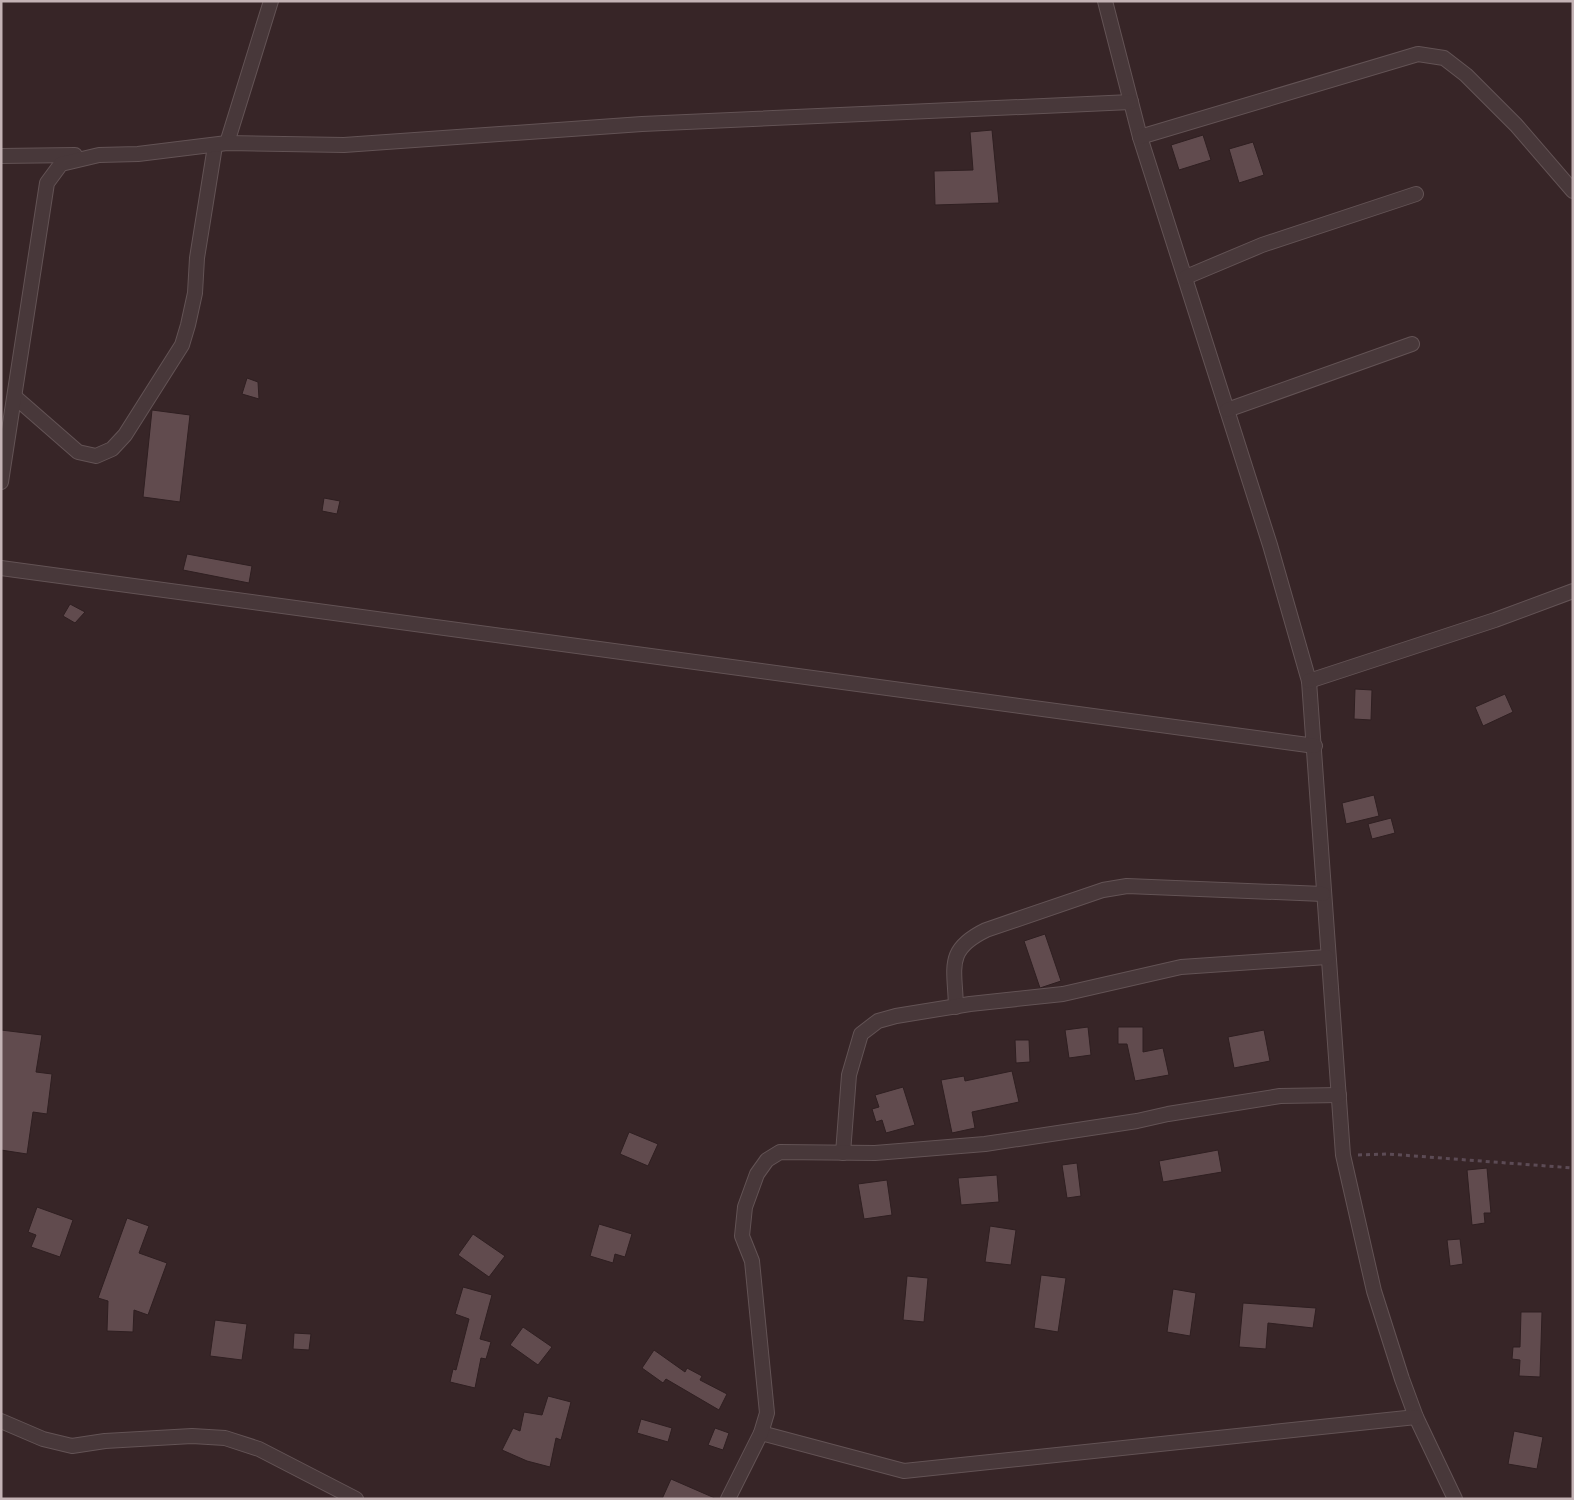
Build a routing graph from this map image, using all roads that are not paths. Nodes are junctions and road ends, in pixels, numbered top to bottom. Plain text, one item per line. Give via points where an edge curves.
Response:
1 (271, 1) edge
2 (1105, 1) edge
3 (1131, 102) junction
4 (1140, 137) junction
5 (221, 144) junction
6 (99, 155) junction
7 (1, 156) edge
8 (1573, 191) edge
9 (1416, 194) dead end
10 (1186, 277) junction
11 (1412, 344) dead end
12 (15, 397) junction
13 (1227, 410) junction
14 (1, 482) edge
15 (1, 568) edge
16 (1573, 591) edge
17 (1310, 681) junction
18 (1315, 746) junction
19 (1323, 894) junction
20 (1327, 956) junction
21 (956, 1007) junction
22 (1339, 1095) junction
23 (844, 1153) junction
24 (1416, 1417) junction
25 (1, 1421) edge
26 (762, 1433) junction
27 (356, 1499) edge
28 (728, 1499) edge
29 (1455, 1499) edge

1 - 5 street
2 - 3 street
3 - 4 street
3 - 5 street via 642,124 344,145
4 - 8 street via 1418,54 1444,58 1466,75 1516,125
4 - 10 street
5 - 6 street via 138,154
5 - 12 street via 182,345 125,435 112,449 96,456 78,452
6 - 7 street
6 - 12 street via 61,164 47,183
9 - 10 street via 1262,245
10 - 13 street
11 - 13 street
12 - 14 street
13 - 17 street
15 - 18 street
16 - 17 street
17 - 18 street
18 - 19 street
19 - 20 street
19 - 21 street via 1127,886 1103,890 986,930 969,939 960,947 955,961
20 - 21 street via 1181,967 1063,994
20 - 22 street
21 - 23 street via 878,1021 861,1034 849,1074
22 - 23 street via 1280,1096 985,1144
22 - 24 street via 1343,1156 1374,1291
23 - 26 street via 780,1152 767,1160 757,1174 745,1207 742,1236 752,1261 767,1413
24 - 26 street via 904,1472
24 - 29 street
25 - 27 street via 43,1439 72,1446 104,1441 225,1438 259,1449
26 - 28 street

